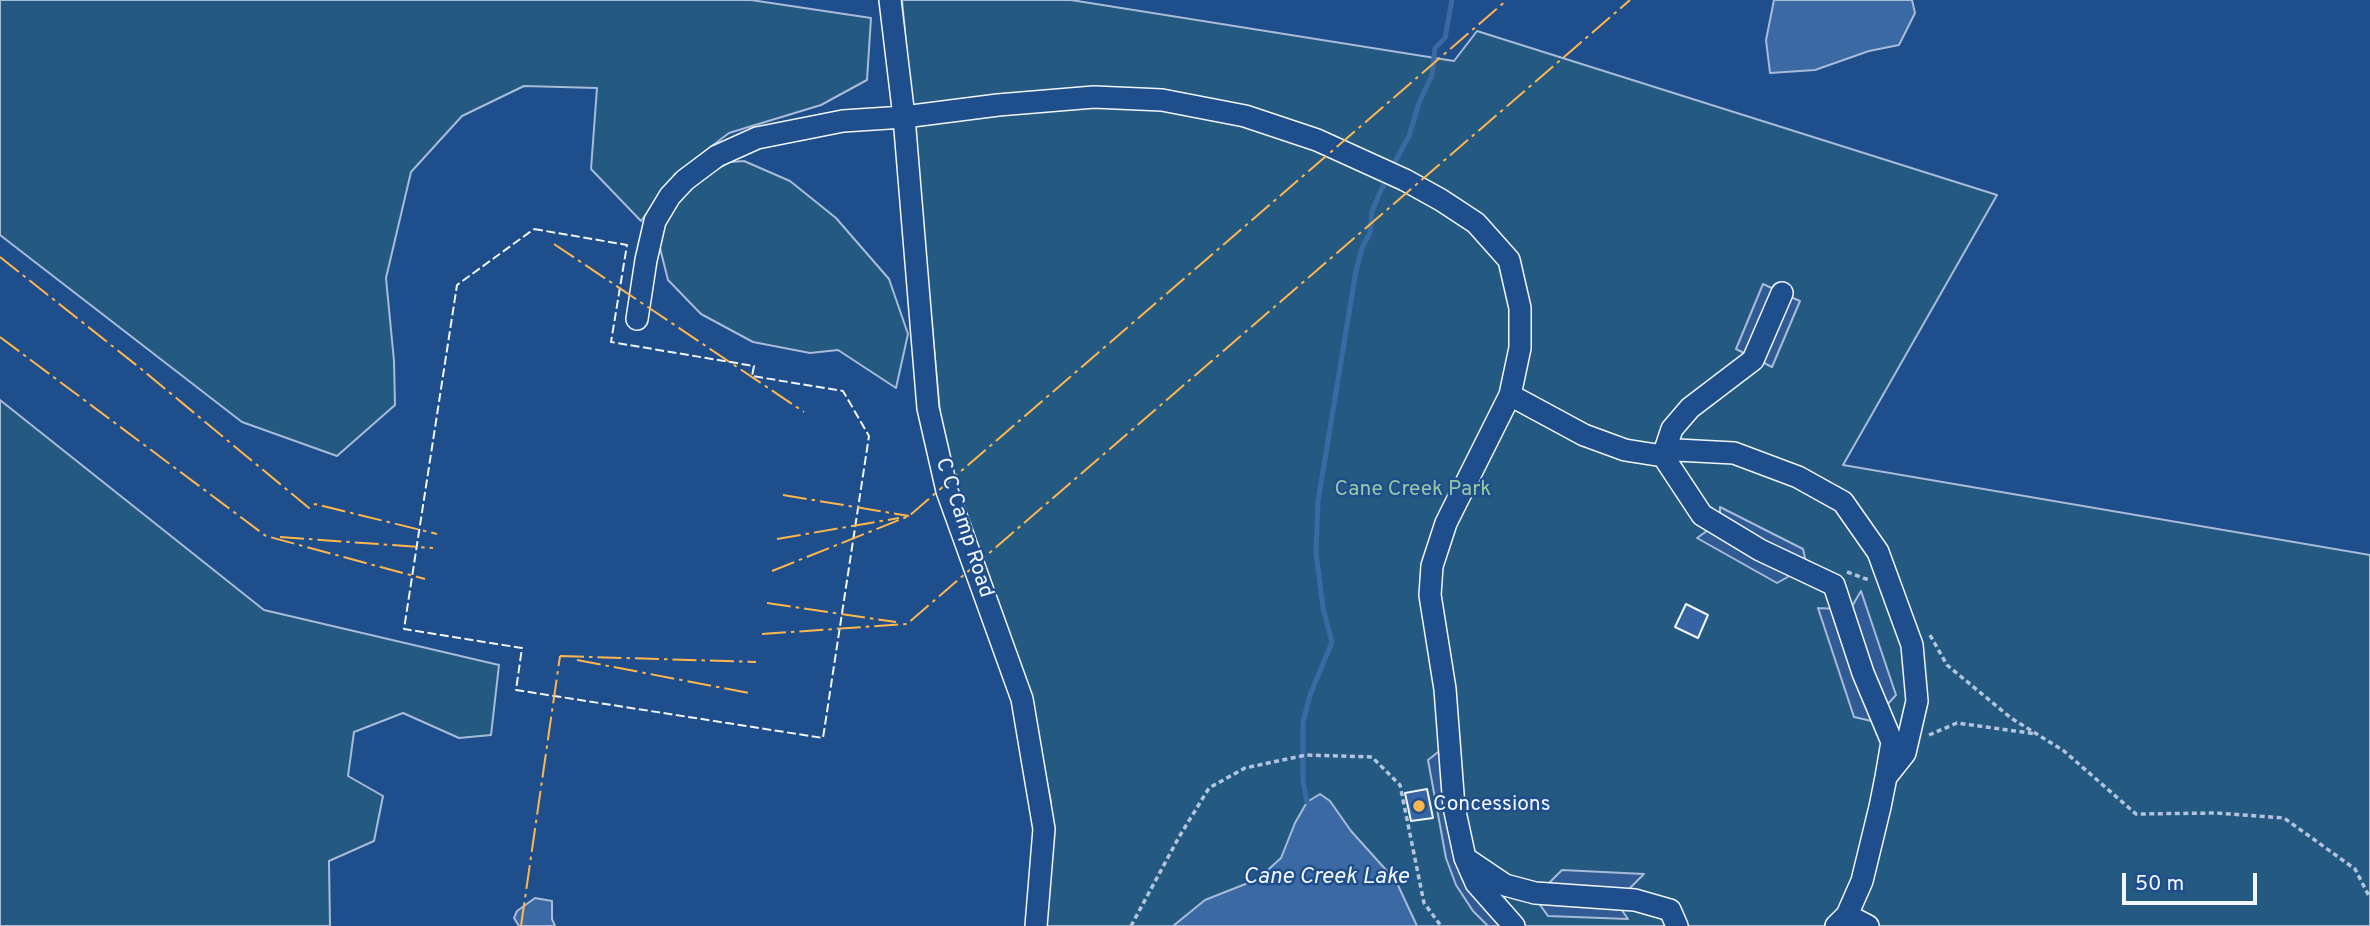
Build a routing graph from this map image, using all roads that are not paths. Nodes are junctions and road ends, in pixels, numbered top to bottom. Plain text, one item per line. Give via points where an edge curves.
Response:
1 (890, 0) edge
2 (904, 117) junction
3 (1782, 293) dead end
4 (637, 320) dead end
5 (1510, 395) junction
6 (1664, 456) junction
7 (1886, 777) junction
8 (1465, 858) junction
9 (1842, 920) edge
10 (1036, 926) edge
11 (1514, 926) edge
12 (1677, 926) edge
13 (1868, 926) edge

1 - 2 street, C C Camp Road
2 - 4 street via 843,121 757,138 717,156 685,180 655,221
2 - 5 street via 1094,97 1162,100 1245,116 1317,140 1405,180 1476,223 1509,260 1520,308 1520,348
2 - 10 street, C C Camp Road via 928,408 947,491 1022,699 1034,763 1044,829
3 - 6 street via 1754,360 1690,408 1672,429
5 - 6 street via 1584,435 1625,450
5 - 8 street via 1446,523 1432,566 1430,595 1445,689 1454,807
6 - 7 street via 1702,515 1760,550 1834,585 1892,742
6 - 7 street via 1677,450 1734,453 1798,477 1843,502 1878,552 1912,645 1917,701 1905,753
7 - 9 street via 1862,881
8 - 11 street via 1476,883
8 - 12 street via 1505,885 1535,893 1635,900 1670,910
9 - 13 street

